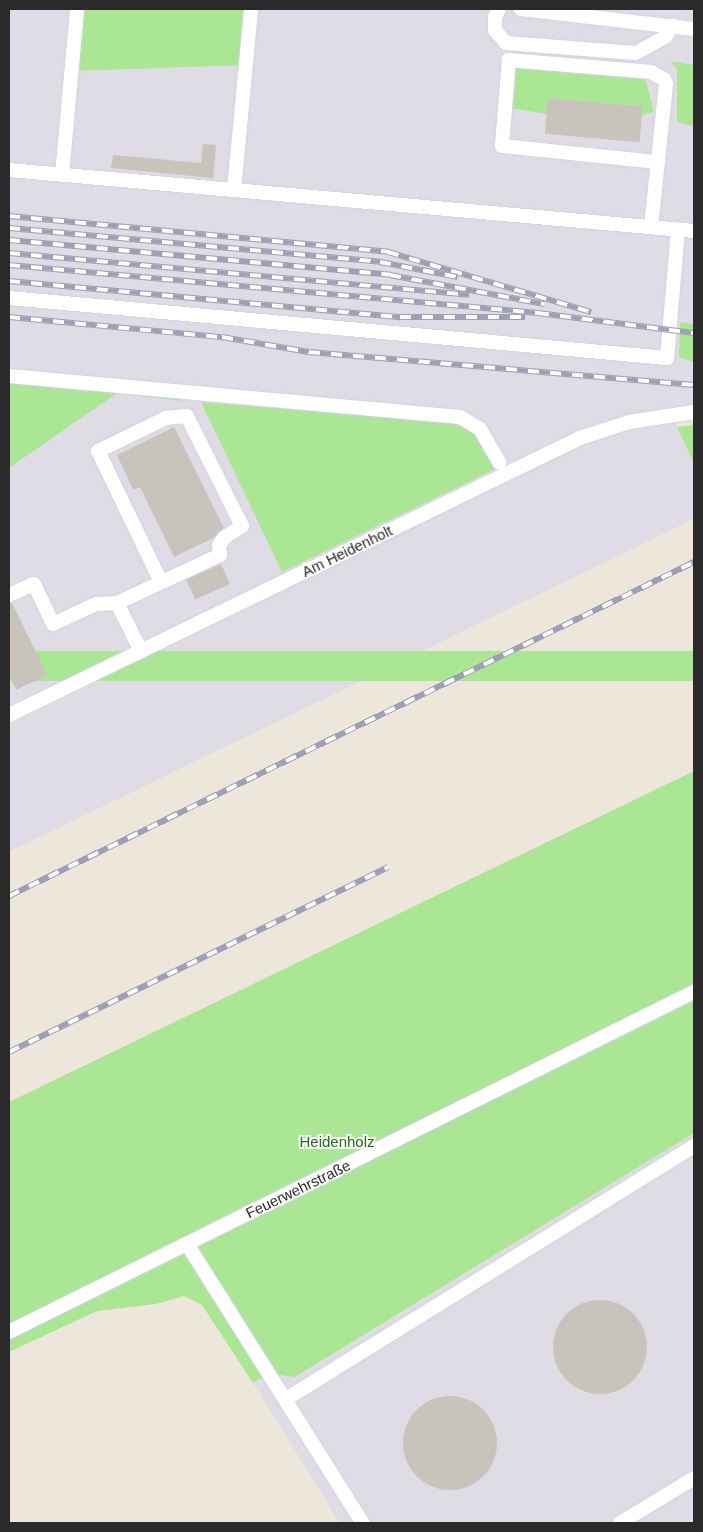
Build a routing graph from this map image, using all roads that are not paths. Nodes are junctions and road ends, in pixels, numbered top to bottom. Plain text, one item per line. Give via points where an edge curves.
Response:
1 (77, 9) edge
2 (251, 9) edge
3 (499, 9) edge
4 (521, 9) edge
5 (672, 25) junction
6 (694, 29) edge
7 (658, 162) junction
8 (9, 170) edge
9 (62, 175) junction
10 (234, 190) junction
11 (651, 227) junction
12 (678, 229) junction
13 (694, 230) edge
14 (9, 298) edge
15 (9, 376) edge
16 (694, 412) edge
17 (500, 463) dead end
18 (161, 582) junction
19 (9, 595) edge
20 (117, 603) junction
21 (141, 651) junction
22 (9, 715) edge
23 (694, 992) edge
24 (694, 1146) edge
25 (187, 1244) junction
26 (9, 1332) edge
27 (286, 1399) junction
28 (694, 1478) edge
29 (363, 1523) edge
30 (620, 1523) edge

1 - 9 street
2 - 10 street
3 - 5 street via 495,30 506,42 515,43 636,53 665,37
4 - 5 street
5 - 6 street
7 - 7 street via 502,146 508,60 659,73 666,84
7 - 11 street
8 - 9 street
9 - 10 street
10 - 11 street
11 - 12 street
12 - 13 street
12 - 14 street via 667,358
15 - 17 street via 460,417 480,429
16 - 21 street, Am Heidenholt via 629,422 580,438
18 - 18 street via 98,451 166,418 187,416 242,526 224,538 219,545 220,554
18 - 20 street
19 - 20 street via 34,584 53,624 96,604
20 - 21 street
21 - 22 street, Am Heidenholt
23 - 25 street, Feuerwehrstraße
24 - 27 street
25 - 26 street, Feuerwehrstraße
25 - 27 street
27 - 29 street
28 - 30 street

